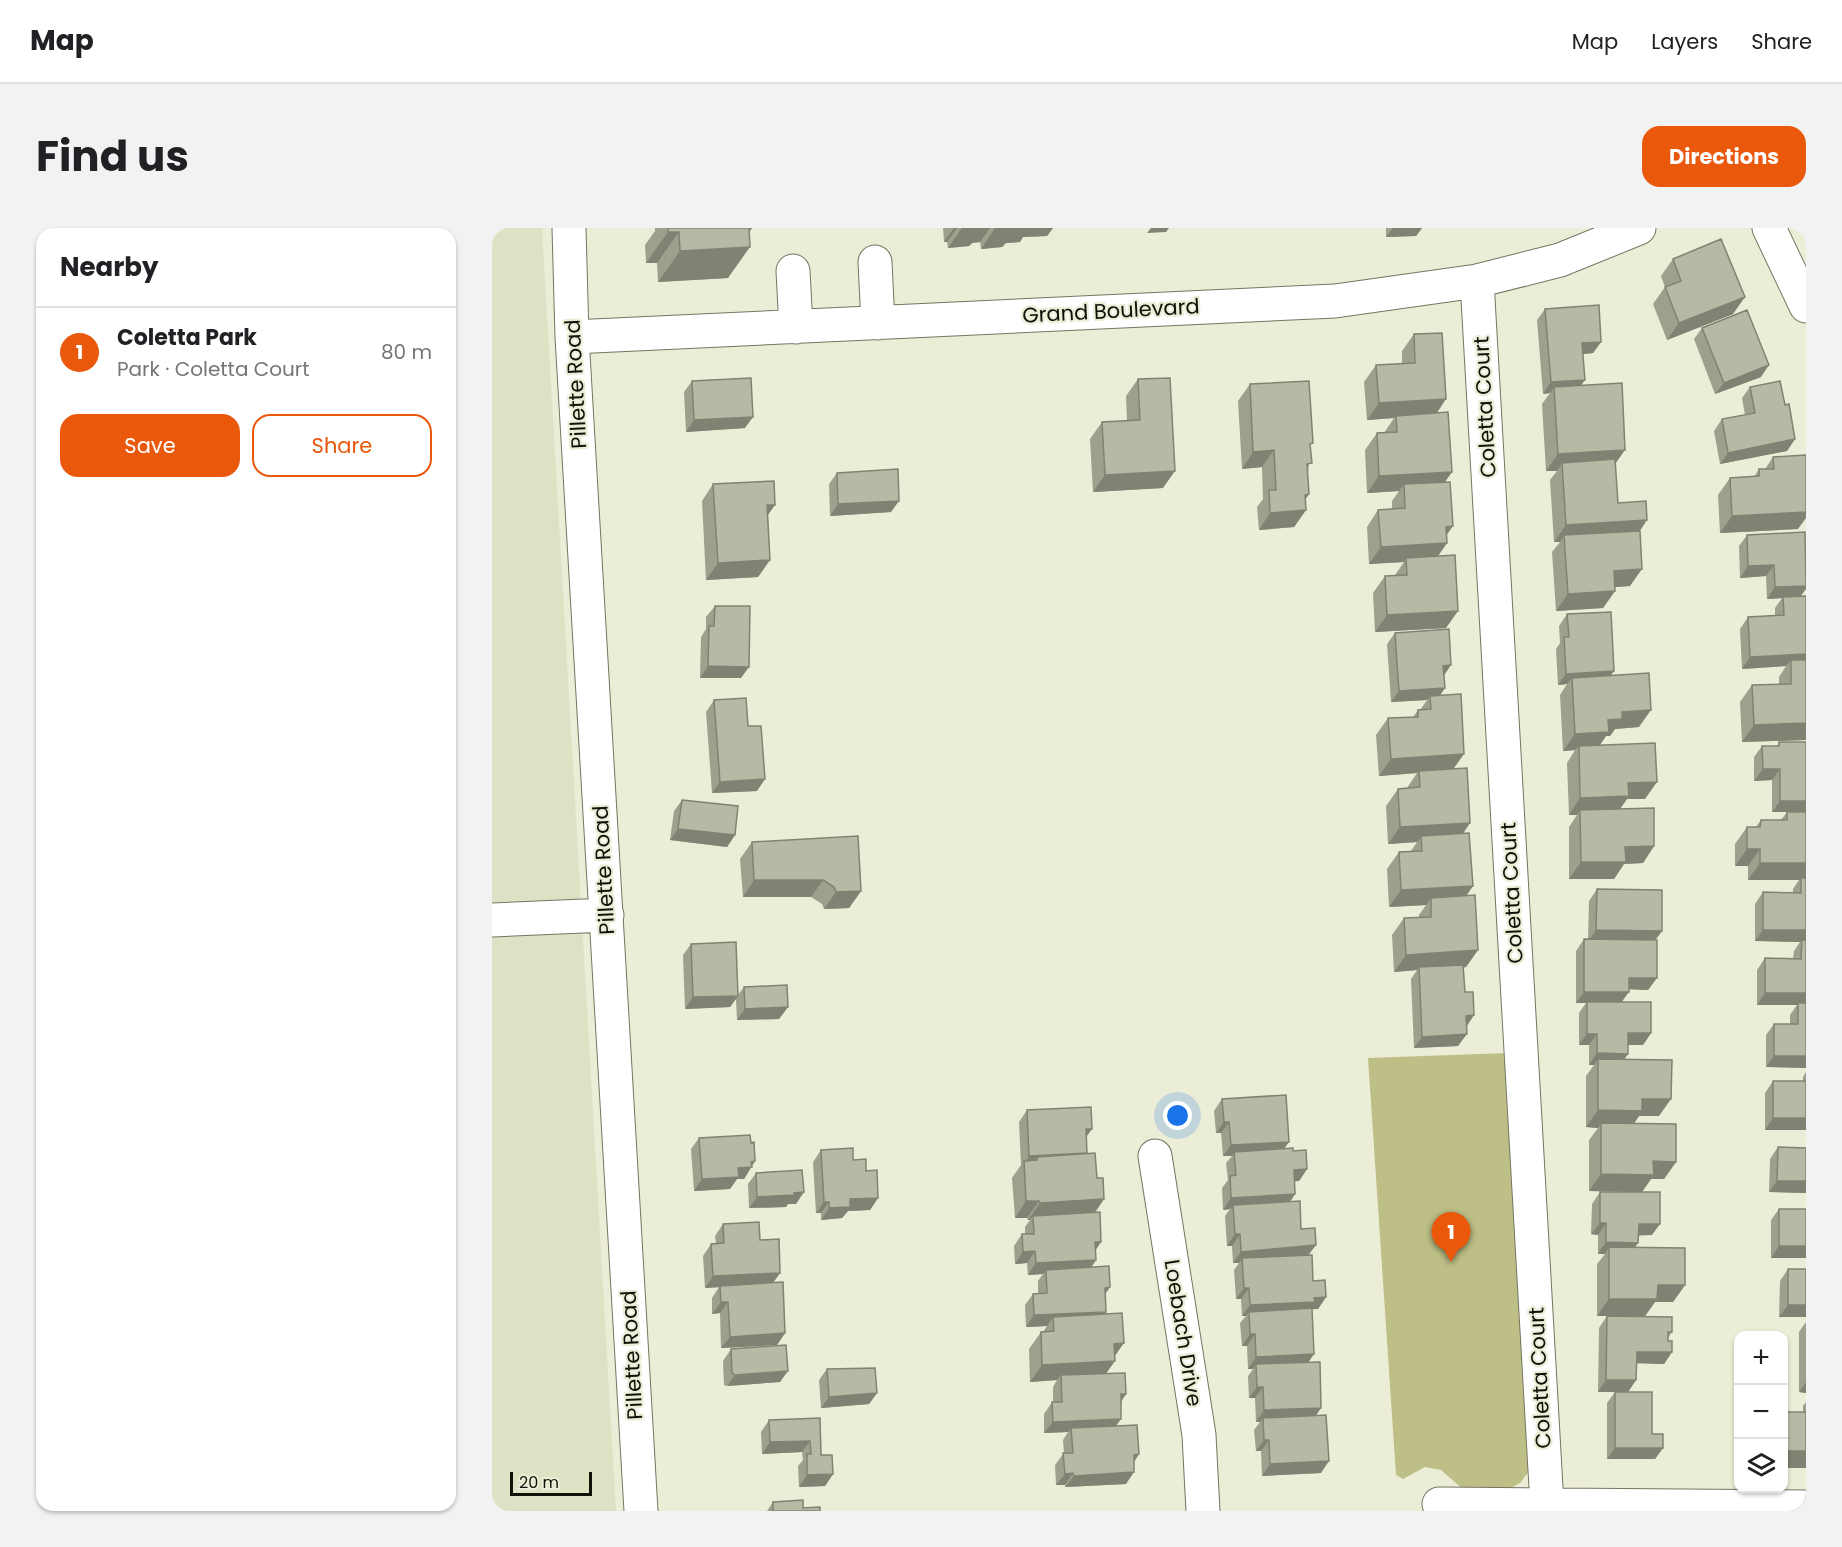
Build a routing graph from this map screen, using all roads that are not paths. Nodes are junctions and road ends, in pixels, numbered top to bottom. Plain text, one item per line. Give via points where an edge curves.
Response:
1 (569, 228) edge
2 (1639, 228) edge
3 (1769, 228) edge
4 (875, 262) dead end
5 (793, 271) dead end
6 (1477, 280) junction
7 (1806, 306) edge
8 (878, 323) junction
9 (796, 327) junction
10 (572, 337) junction
11 (606, 915) junction
12 (492, 920) edge
13 (1155, 1156) dead end
14 (1440, 1504) dead end
15 (1547, 1505) junction
16 (1806, 1507) edge
17 (641, 1511) edge
18 (1203, 1511) edge

1 - 10 street, Pillette Road
2 - 6 street, Grand Boulevard via 1560,260
3 - 7 street
4 - 8 street
5 - 9 street
6 - 8 street, Grand Boulevard via 1335,301
6 - 15 street, Coletta Court
8 - 9 street, Grand Boulevard
9 - 10 street, Grand Boulevard
10 - 11 street, Pillette Road
11 - 12 street
11 - 17 street, Pillette Road
13 - 18 street, Loebach Drive via 1198,1435
14 - 15 street
15 - 16 street

